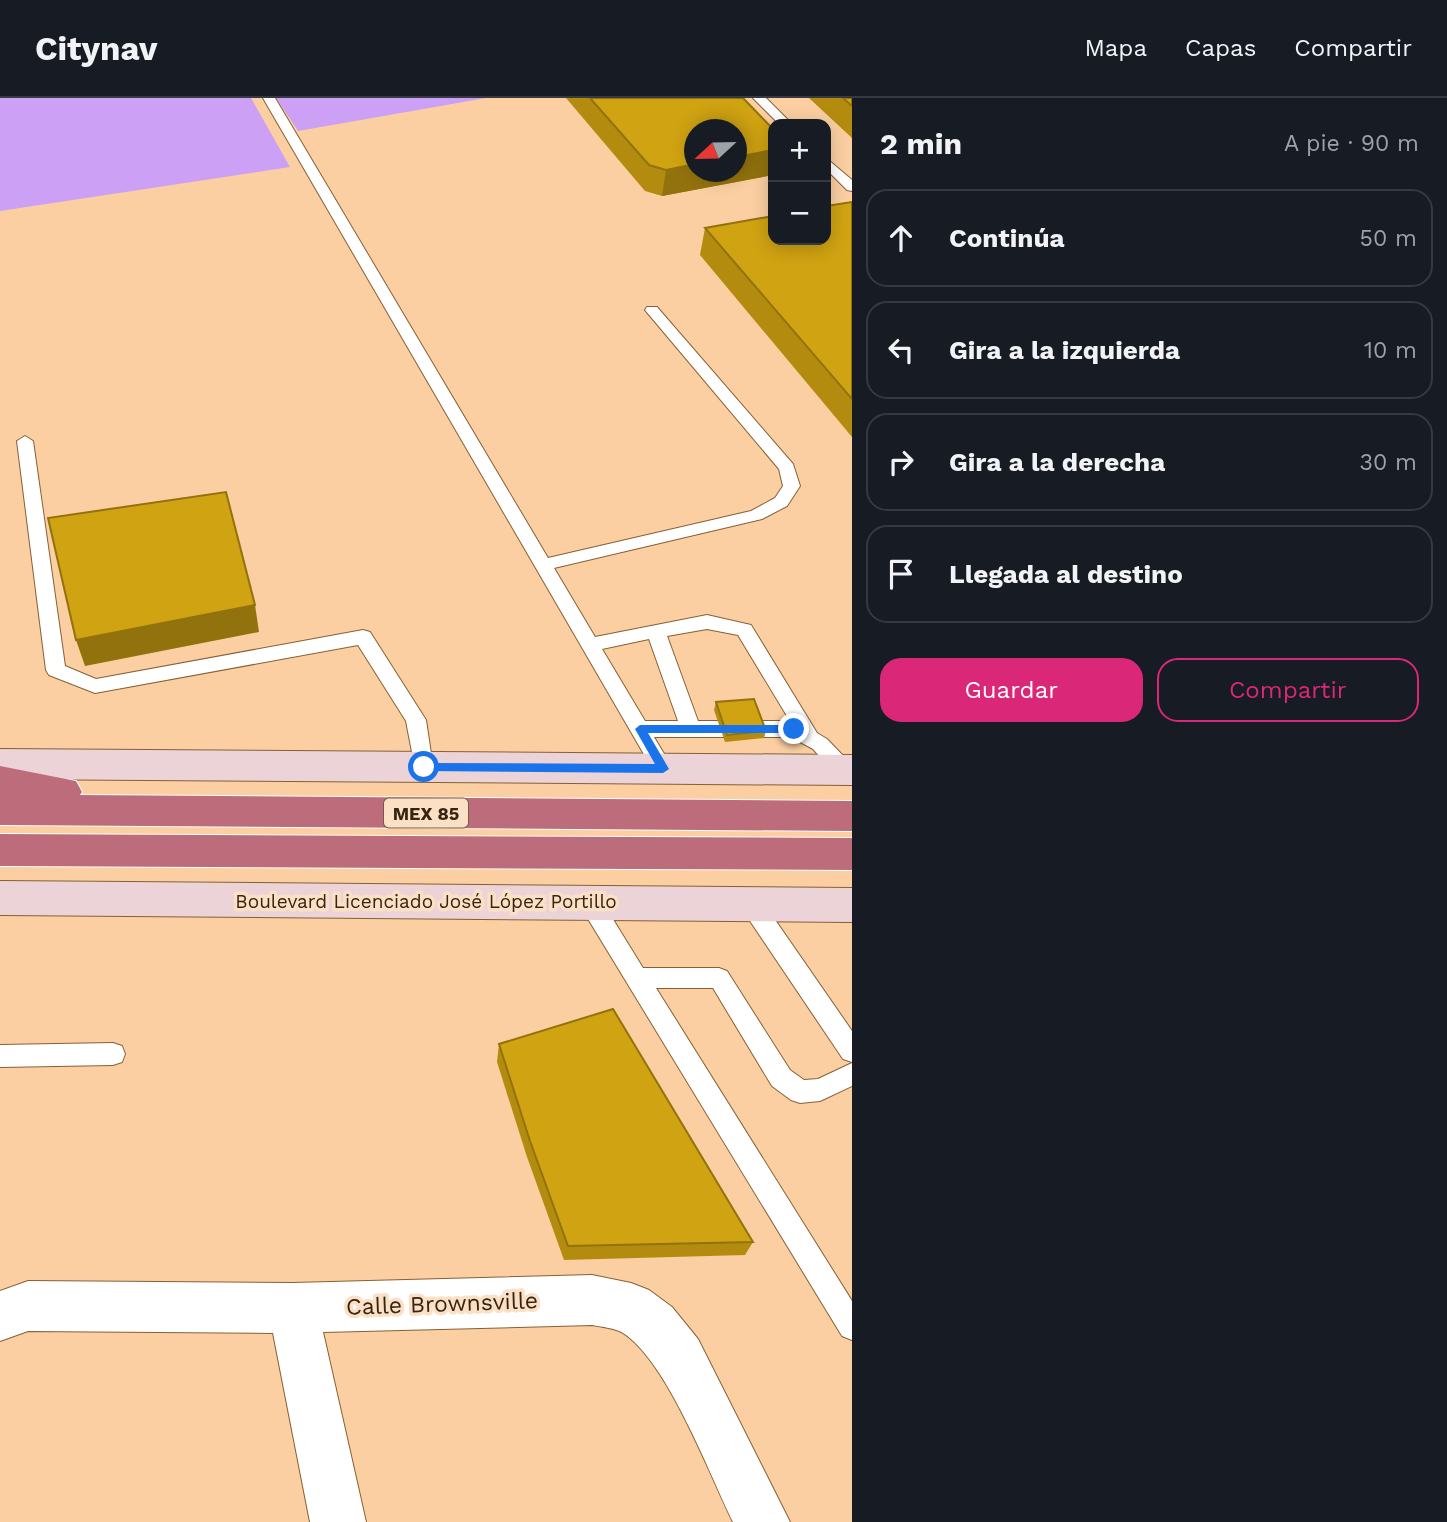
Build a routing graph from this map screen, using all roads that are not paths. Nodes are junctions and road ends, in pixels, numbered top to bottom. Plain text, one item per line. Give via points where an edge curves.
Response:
1 (269, 98) edge
2 (759, 98) edge
3 (781, 119) edge
4 (831, 167) edge
5 (852, 187) edge
6 (652, 310) dead end
7 (25, 441) dead end
8 (543, 565) junction
9 (656, 631) junction
10 (590, 645) junction
11 (640, 729) junction
12 (691, 729) junction
13 (809, 736) junction
14 (0, 764) edge
15 (424, 767) junction
16 (663, 769) junction
17 (848, 770) edge
18 (0, 781) edge
19 (0, 810) edge
20 (183, 811) junction
21 (841, 814) edge
22 (0, 850) edge
23 (852, 854) edge
24 (0, 898) edge
25 (590, 902) junction
26 (752, 905) junction
27 (852, 905) edge
28 (638, 978) junction
29 (852, 1051) edge
30 (113, 1054) dead end
31 (0, 1056) edge
32 (852, 1074) edge
33 (293, 1308) junction
34 (0, 1316) edge
35 (852, 1326) edge
36 (338, 1522) edge
37 (762, 1522) edge

1 - 8 lane
2 - 3 lane
4 - 5 lane
6 - 8 lane via 787,468 792,486 781,502 755,515
7 - 15 lane via 56,670 95,686 363,637 416,720
8 - 10 lane
9 - 10 lane
9 - 12 lane
9 - 13 lane via 707,622 744,630
10 - 11 lane
11 - 12 lane
11 - 16 lane
12 - 13 lane via 794,729
13 - 17 lane
14 - 15 street
15 - 16 street
16 - 17 street
18 - 20 highway
19 - 20 highway, MEX 85
20 - 21 highway, MEX 85
22 - 23 highway, MEX 85
24 - 25 street, Boulevard Licenciado José López Portillo
25 - 26 street, Boulevard Licenciado José López Portillo
25 - 28 lane
26 - 27 street, Boulevard Licenciado José López Portillo
26 - 29 lane
28 - 32 lane via 719,978 781,1078 800,1092 820,1090
28 - 35 lane
30 - 31 lane
33 - 34 street, Calle Brownsville via 28,1306
33 - 36 street
33 - 37 street, Calle Brownsville via 592,1300 631,1308 654,1325 680,1357

